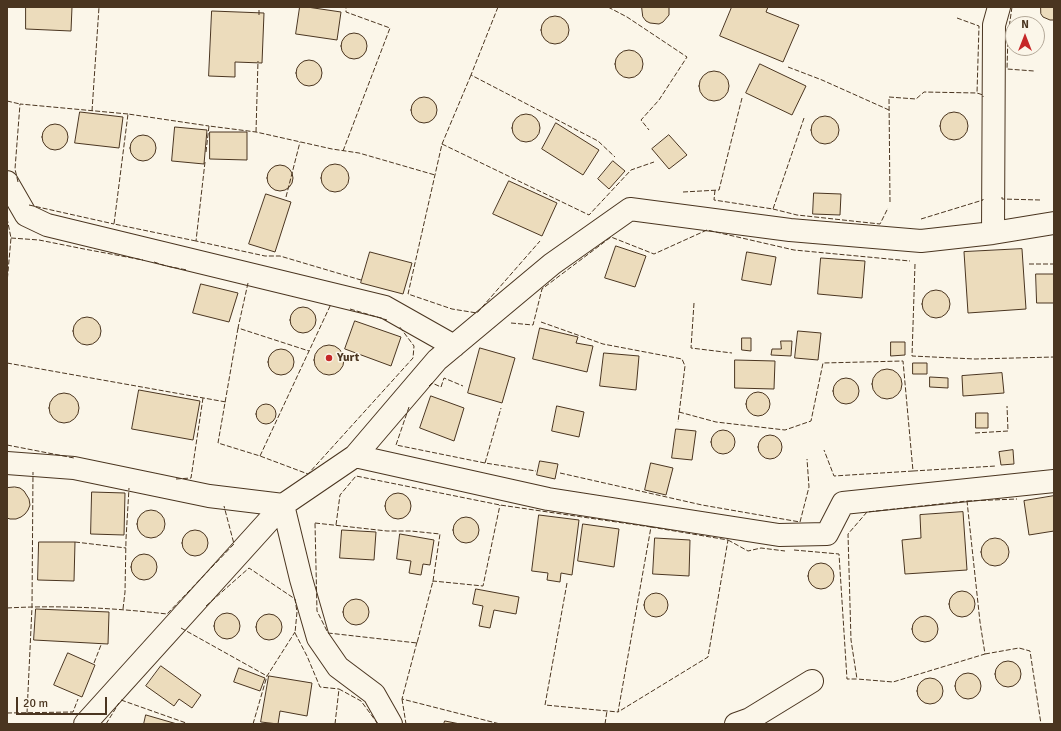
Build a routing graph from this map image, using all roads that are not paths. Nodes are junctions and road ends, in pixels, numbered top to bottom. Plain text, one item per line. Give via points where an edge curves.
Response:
1 (999, 7) edge
2 (7, 182) edge
3 (1054, 223) edge
4 (993, 234) junction
5 (454, 346) junction
6 (355, 456) junction
7 (7, 463) edge
8 (1054, 480) edge
9 (283, 505) junction
10 (812, 681) dead end
11 (85, 724) edge
12 (391, 724) edge
13 (736, 724) edge

1 - 4 street via 994,25
2 - 5 street via 26,215 47,225 385,307
3 - 4 street
4 - 5 street via 921,241 790,230 630,209 552,264
5 - 6 street via 437,360
6 - 8 street via 548,499 779,535 827,534 843,503
6 - 9 street
7 - 9 street via 74,468 209,496
9 - 11 street
9 - 12 street via 318,638 338,667 374,694
10 - 13 street via 750,719

